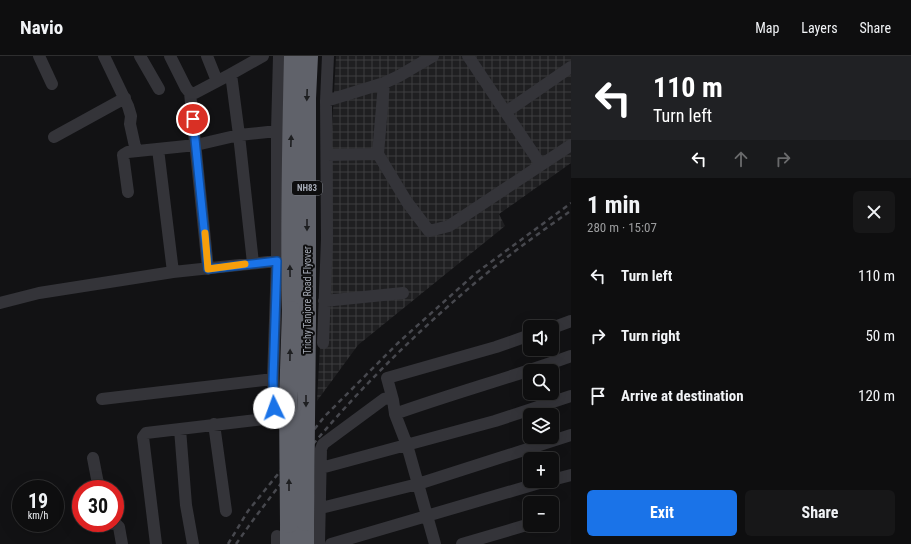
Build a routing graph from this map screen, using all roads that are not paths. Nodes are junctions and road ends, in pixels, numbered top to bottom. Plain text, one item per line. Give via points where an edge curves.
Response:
1 (39, 56) edge
2 (104, 56) edge
3 (140, 56) edge
4 (170, 56) edge
5 (207, 56) edge
6 (263, 56) edge
7 (279, 56) edge
8 (309, 56) edge
9 (328, 56) edge
10 (433, 56) edge
11 (468, 56) edge
12 (246, 60) edge
13 (293, 63) edge
14 (571, 67) edge
15 (231, 74) junction
16 (217, 81) junction
17 (384, 83) junction
18 (52, 84) dead end
19 (159, 89) dead end
20 (190, 92) junction
21 (125, 98) junction
22 (326, 101) junction
23 (506, 112) junction
24 (277, 131) junction
25 (239, 135) junction
26 (54, 137) dead end
27 (196, 145) junction
28 (571, 145) edge
29 (158, 149) junction
30 (136, 151) junction
31 (378, 154) junction
32 (327, 155) junction
33 (541, 165) junction
34 (128, 192) dead end
35 (277, 261) junction
36 (253, 263) junction
37 (208, 269) junction
38 (173, 272) junction
39 (403, 293) dead end
40 (324, 301) junction
41 (0, 303) edge
42 (571, 321) edge
43 (559, 325) edge
44 (322, 330) junction
45 (523, 337) edge
46 (274, 338) junction
47 (323, 343) dead end
48 (571, 356) edge
49 (273, 379) junction
50 (571, 396) edge
51 (102, 399) dead end
52 (393, 400) junction
53 (395, 414) junction
54 (214, 424) junction
55 (180, 429) junction
56 (571, 434) edge
57 (407, 445) junction
58 (93, 458) dead end
59 (321, 468) junction
60 (571, 475) edge
61 (559, 478) edge
62 (97, 480) edge
63 (418, 484) junction
64 (523, 488) edge
65 (320, 508) junction
66 (226, 511) dead end
67 (427, 517) junction
68 (523, 526) edge
69 (120, 532) edge
70 (281, 541) edge
71 (122, 544) edge
72 (156, 544) edge
73 (193, 544) edge
74 (306, 544) edge
75 (319, 544) edge
76 (331, 544) edge
77 (435, 544) edge
78 (462, 544) edge

1 - 18 street
2 - 21 street
3 - 19 street
4 - 20 street
5 - 16 street
6 - 12 street
7 - 24 street
8 -> 74 highway, Trichy Tanjore Road Flyover / NH83, bridge
9 - 22 street
10 - 17 street
11 - 23 street
12 - 15 street
70 -> 13 highway, Trichy Tanjore Road Flyover / NH83, bridge via 291,310
14 - 23 street
15 - 16 street
15 - 25 street
16 - 20 street via 195,93
17 - 22 street
17 - 31 street
20 - 27 street
21 - 26 street
21 - 30 street via 131,116 130,124
22 - 32 street
23 - 33 street
24 - 25 street
24 - 35 street
25 - 27 street
25 - 36 street
27 - 29 street
27 - 37 street
28 - 33 street
29 - 30 street
29 - 38 street
30 - 34 street via 123,155
31 - 32 street
31 - 33 street via 407,202 429,231 449,226
32 - 40 street
35 - 36 street
35 - 46 street
36 - 37 street
37 - 38 street
38 - 41 street
39 - 40 street
40 - 44 street
42 - 43 street
44 - 46 street
44 - 47 street
45 - 52 street via 387,378
46 - 49 street
48 - 53 street
49 - 51 street
49 - 54 street via 274,408 271,415 264,419
50 - 57 street via 495,421
52 - 53 street
52 - 59 street via 384,399 323,444
53 - 57 street
54 - 55 street
54 - 66 street
55 - 72 street via 146,433 143,437
55 - 73 street via 186,506
56 - 63 street
57 - 59 street
57 - 63 street
58 - 62 street
59 - 65 street
60 - 61 street
63 - 65 street
63 - 67 street
64 - 67 street
65 - 75 street
67 - 76 street
67 - 77 street
68 - 78 street
69 - 71 street

